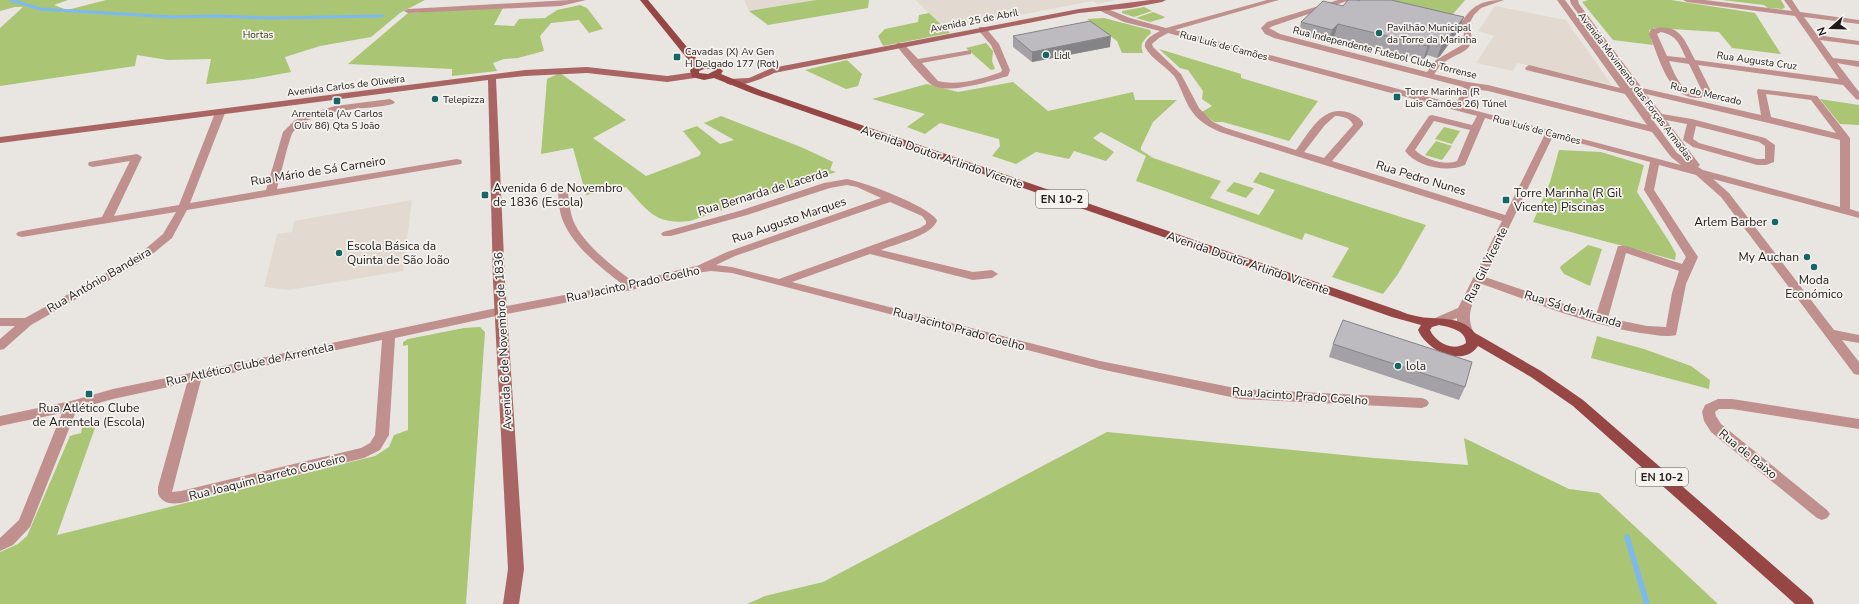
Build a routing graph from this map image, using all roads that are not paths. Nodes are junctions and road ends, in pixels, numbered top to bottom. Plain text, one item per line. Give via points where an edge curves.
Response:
1 (582, 0) edge
2 (644, 0) edge
3 (1140, 0) edge
4 (1162, 0) edge
5 (1275, 0) edge
6 (1346, 0) edge
7 (1500, 0) edge
8 (1561, 0) edge
9 (1574, 0) edge
10 (1687, 0) edge
11 (1788, 0) edge
12 (422, 4) dead end
13 (1100, 9) junction
14 (1798, 15) junction
15 (1578, 21) junction
16 (1589, 22) junction
17 (1859, 22) edge
18 (982, 30) junction
19 (1168, 30) junction
20 (1814, 37) junction
21 (1859, 43) edge
22 (900, 46) junction
23 (968, 52) dead end
24 (1665, 58) junction
25 (1830, 60) junction
26 (916, 62) junction
27 (1692, 62) junction
28 (1859, 64) edge
29 (1529, 68) dead end
30 (697, 71) junction
31 (1430, 75) junction
32 (492, 77) junction
33 (729, 82) junction
34 (1846, 83) junction
35 (1467, 85) junction
36 (1628, 91) junction
37 (1640, 91) junction
38 (1859, 97) edge
39 (390, 102) dead end
40 (1457, 108) junction
41 (220, 113) junction
42 (1482, 114) junction
43 (1645, 115) junction
44 (1659, 116) junction
45 (1767, 119) junction
46 (1692, 122) junction
47 (1476, 130) junction
48 (1656, 130) junction
49 (1550, 133) junction
50 (1845, 138) junction
51 (0, 140) edge
52 (1298, 153) junction
53 (1655, 161) junction
54 (457, 162) dead end
55 (1326, 162) junction
56 (93, 164) dead end
57 (1700, 173) junction
58 (271, 192) junction
59 (563, 193) dead end
60 (891, 198) junction
61 (184, 206) junction
62 (1845, 211) junction
63 (1859, 215) edge
64 (107, 219) junction
65 (1508, 219) junction
66 (22, 234) dead end
67 (667, 234) dead end
68 (869, 250) junction
69 (697, 269) junction
70 (1684, 269) junction
71 (992, 274) dead end
72 (1479, 279) junction
73 (781, 282) junction
74 (632, 286) junction
75 (501, 311) junction
76 (1463, 311) junction
77 (1396, 314) junction
78 (1601, 320) junction
79 (0, 322) edge
80 (27, 322) junction
81 (1436, 322) junction
82 (1830, 333) junction
83 (1469, 334) junction
84 (389, 335) junction
85 (1859, 339) edge
86 (1428, 340) junction
87 (0, 346) edge
88 (1456, 351) junction
89 (1511, 360) junction
90 (1859, 371) edge
91 (195, 376) junction
92 (1422, 403) dead end
93 (71, 406) junction
94 (0, 421) edge
95 (1859, 424) edge
96 (1822, 514) dead end
97 (0, 545) edge
98 (511, 604) edge
99 (1806, 604) edge

1 - 12 street via 561,4 408,10
2 - 30 main road
3 - 13 main road, Avenida 25 de Abril
4 - 13 main road, Avenida 25 de Abril
5 - 19 street
6 - 31 street, Rua Independente Futebol Clube Torrense via 1270,24 1265,28 1277,36
7 - 31 street via 1475,8 1465,24 1469,35 1466,44 1457,54 1440,62
8 - 15 street, Avenida Movimento das Forças Armadas
9 - 16 street, Avenida Movimento das Forças Armadas
10 - 14 street
11 - 14 street
13 - 18 main road, Avenida 25 de Abril
13 - 19 street, Rua Luís de Camões
14 - 17 street
14 - 20 street
15 - 16 street
15 - 36 street, Avenida Movimento das Forças Armadas
16 - 37 street, Avenida Movimento das Forças Armadas
18 - 22 main road, Avenida 25 de Abril
18 - 26 street via 995,44 1006,70 1005,74 953,86 941,86
19 - 40 street, Rua Luís de Camões
19 - 52 street, Rua Pedro Nunes via 1156,36 1147,46 1175,72 1192,107 1200,117 1218,128
20 - 21 street
20 - 25 street
22 - 26 street
22 - 33 main road, Avenida 25 de Abril via 772,71 751,80
23 - 26 street
24 - 27 street, Rua Augusta Cruz
24 - 27 street via 1653,34 1655,30 1668,31 1679,36
24 - 27 street via 1679,87 1687,93 1704,94 1707,91
25 - 28 street
25 - 34 street
27 - 34 street, Rua Augusta Cruz
29 - 36 street, Rua do Mercado
30 - 32 main road, Avenida Carlos de Oliveira via 667,79 587,70
30 - 33 main road, Avenida Doutor Arlindo Vicente / EN 10-2 via 704,77 715,75
31 - 35 street, Rua Independente Futebol Clube Torrense
32 - 41 main road, Avenida Carlos de Oliveira
32 - 75 main road, Avenida 6 de Novembro de 1836
33 - 77 main road, Avenida Doutor Arlindo Vicente / EN 10-2
34 - 38 street
35 - 40 street via 1469,89
35 - 48 street, Rua Independente Futebol Clube Torrense
36 - 37 street, Rua do Mercado
36 - 43 street, Avenida Movimento das Forças Armadas
37 - 44 street, Avenida Movimento das Forças Armadas
37 - 45 street, Rua do Mercado via 1648,90
39 - 58 street via 325,111 302,118 294,124 288,132
40 - 42 street, Rua Luís de Camões
41 - 51 main road, Avenida Carlos de Oliveira
41 - 61 street, Rua António Bandeira
42 - 47 street
42 - 49 street, Rua Luís de Camões
43 - 44 street
43 - 48 street, Avenida Movimento das Forças Armadas
44 - 46 street
44 - 57 street, Avenida Movimento das Forças Armadas
45 - 50 street, Rua do Mercado
45 - 50 street via 1761,91 1814,98
46 - 46 street via 1688,140 1696,145 1757,162 1770,160 1770,145 1766,142
47 - 47 street via 1432,118 1410,151 1421,159 1455,166 1461,163
48 - 57 street, Avenida Movimento das Forças Armadas via 1674,155
49 - 53 street, Rua Luís de Camões
49 - 65 street, Rua Gil Vicente
50 - 62 street
52 - 55 street, Rua Pedro Nunes
52 - 55 street via 1329,116 1341,114 1355,118 1358,125
53 - 57 street, Rua Luís de Camões
53 - 70 street, Rua Sá de Miranda via 1649,190 1692,257
54 - 58 street, Rua Mário de Sá Carneiro
55 - 65 street, Rua Pedro Nunes
56 - 64 street via 137,157
57 - 62 street, Rua Luís de Camões
57 - 82 street, Avenida Movimento das Forças Armadas via 1725,195
58 - 61 street, Rua Mário de Sá Carneiro
59 - 74 street via 567,219 571,227 609,269
60 - 67 street, Rua Bernarda de Lacerda via 860,185 839,183
60 - 68 street, Rua Bernarda de Lacerda via 926,214 932,220 931,225 924,230
60 - 69 street, Rua Augusto Marques via 731,254
61 - 64 street, Rua Mário de Sá Carneiro
61 - 80 street, Rua António Bandeira via 168,236 152,251
62 - 63 street, Rua Luís de Camões
64 - 66 street, Rua Mário de Sá Carneiro
65 - 72 street, Rua Gil Vicente
68 - 71 street via 973,276
68 - 73 street, Rua Bernarda de Lacerda
69 - 73 street, Rua Jacinto Prado Coelho via 732,270
69 - 74 street, Rua Jacinto Prado Coelho
70 - 78 street, Rua Sá de Miranda via 1676,296 1672,332 1650,331
70 - 78 street via 1622,248
72 - 76 street, Rua Gil Vicente
72 - 78 street, Rua Sá de Miranda
73 - 92 street, Rua Jacinto Prado Coelho via 1100,365 1240,394
74 - 75 street, Rua Jacinto Prado Coelho
75 - 84 street, Rua Atlético Clube de Arrentela
75 - 98 main road, Avenida 6 de Novembro de 1836 via 516,569
76 - 81 street, Rua Gil Vicente
76 - 83 street, Rua Gil Vicente via 1463,322
77 - 81 main road, Avenida Doutor Arlindo Vicente / EN 10-2 via 1415,320
77 - 86 main road, Avenida Doutor Arlindo Vicente / EN 10-2
79 - 80 street
80 - 87 street, Rua António Bandeira
81 - 83 main road, EN 10-2 via 1453,324
81 - 86 main road via 1425,326
82 - 85 street
82 - 90 street, Avenida Movimento das Forças Armadas
83 - 88 main road via 1472,345 1468,349
83 - 89 main road, EN 10-2
84 - 91 street, Rua Atlético Clube de Arrentela
84 - 91 street, Rua Joaquim Barreto Couceiro via 382,435 379,444 373,449 189,496 170,498 165,494 165,487
86 - 88 main road, EN 10-2 via 1440,348
88 - 89 main road, EN 10-2 via 1489,352
89 - 99 main road, EN 10-2 via 1578,403
91 - 93 street, Rua Atlético Clube de Arrentela
93 - 94 street, Rua Atlético Clube de Arrentela
93 - 97 street via 25,523 8,541
95 - 96 street, Rua de Baixo via 1732,404 1716,404 1710,407 1708,417 1716,428

